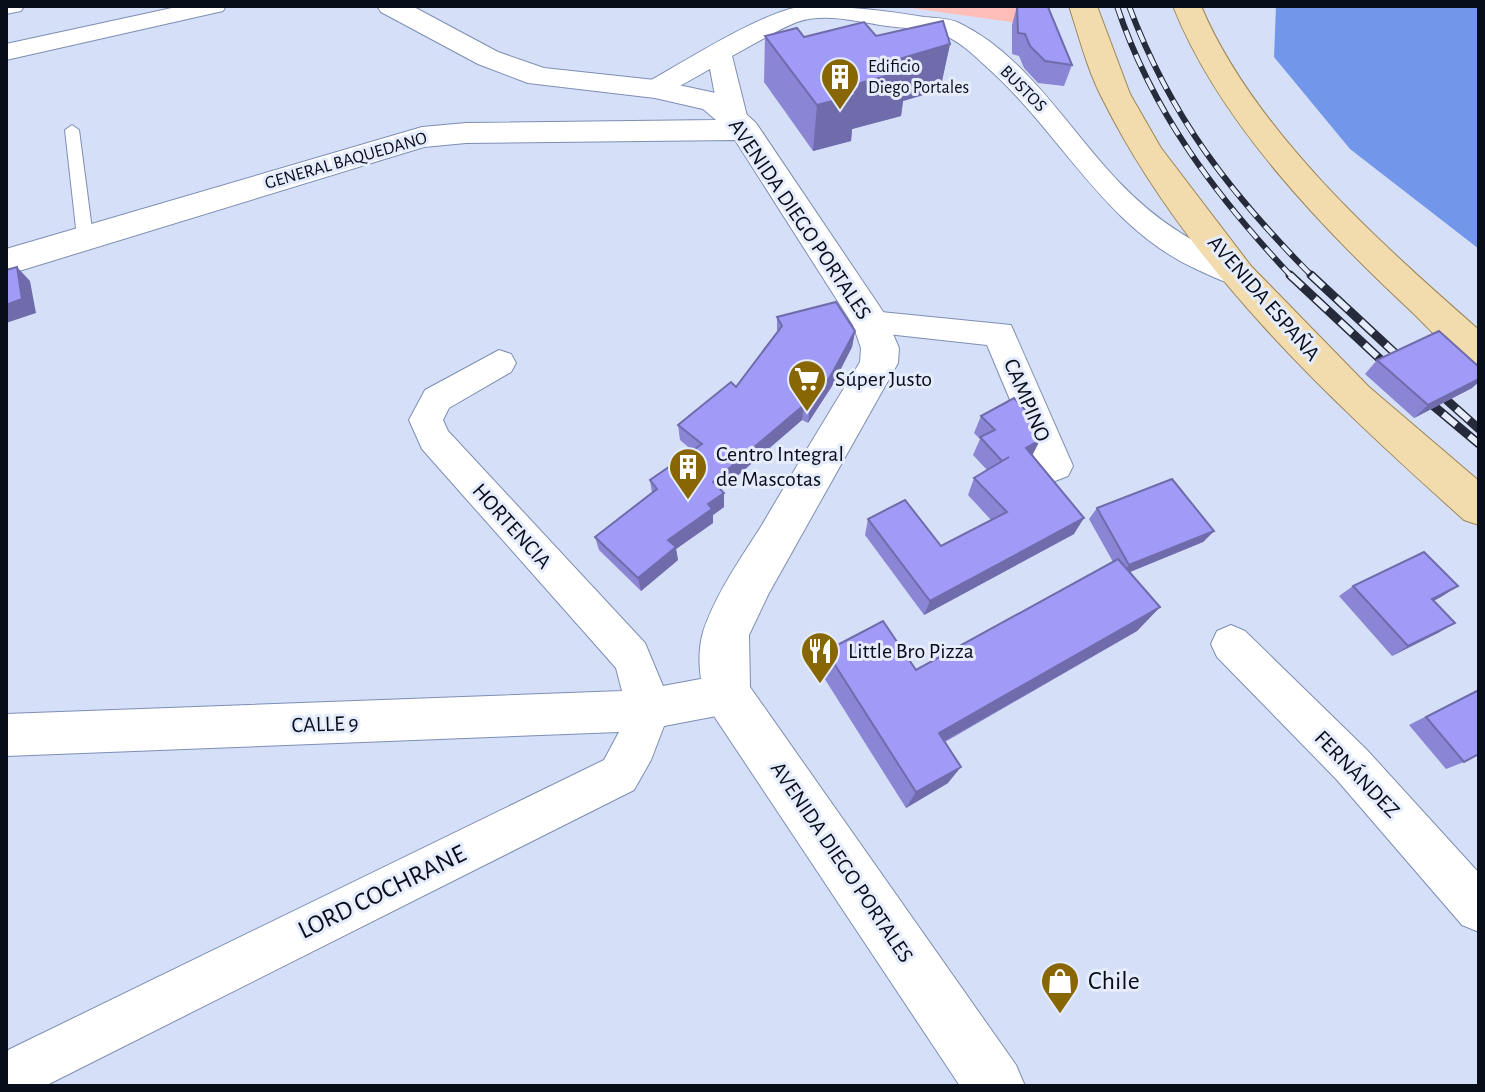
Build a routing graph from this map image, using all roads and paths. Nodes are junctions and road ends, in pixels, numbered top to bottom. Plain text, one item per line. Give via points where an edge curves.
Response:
1 (214, 6) edge
2 (391, 6) edge
3 (1083, 6) edge
4 (1187, 6) edge
5 (6, 52) edge
6 (719, 53) junction
7 (655, 89) junction
8 (739, 123) junction
9 (72, 130) dead end
10 (85, 237) junction
11 (6, 262) edge
12 (1238, 275) junction
13 (871, 323) junction
14 (1479, 352) edge
15 (499, 363) dead end
16 (1055, 466) dead end
17 (1479, 507) edge
18 (1231, 644) dead end
19 (727, 694) junction
20 (645, 709) junction
21 (6, 735) edge
22 (1479, 908) edge
23 (6, 1078) edge
24 (995, 1086) edge

1 - 5 street
2 - 7 street, AVENIDA DIEGO PORTALES via 488,58 539,77
3 - 12 main road, AVENIDA ESPAÑA via 1115,94 1147,152
4 - 14 main road via 1242,104 1319,201
6 - 7 street, BUSTOS
6 - 8 street
6 - 12 street, BUSTOS via 792,15 811,12 838,11 950,28 1021,84 1136,216 1181,250
7 - 8 street, AVENIDA DIEGO PORTALES via 714,102
8 - 10 street, GENERAL BAQUEDANO via 422,137
8 - 13 street, AVENIDA DIEGO PORTALES
9 - 10 lane
10 - 11 street, GENERAL BAQUEDANO
12 - 17 main road, AVENIDA ESPAÑA via 1355,398
13 - 16 street, CAMPINO via 999,334
13 - 19 street, AVENIDA DIEGO PORTALES via 879,363 726,634
15 - 20 street, HORTENCIA via 437,399 426,420 434,439 631,656 644,683
18 - 22 street, FERNÁNDEZ via 1352,765
19 - 20 street
19 - 24 street, AVENIDA DIEGO PORTALES
20 - 21 street, CALLE 9
20 - 23 street, LORD COCHRANE via 639,743 619,775

